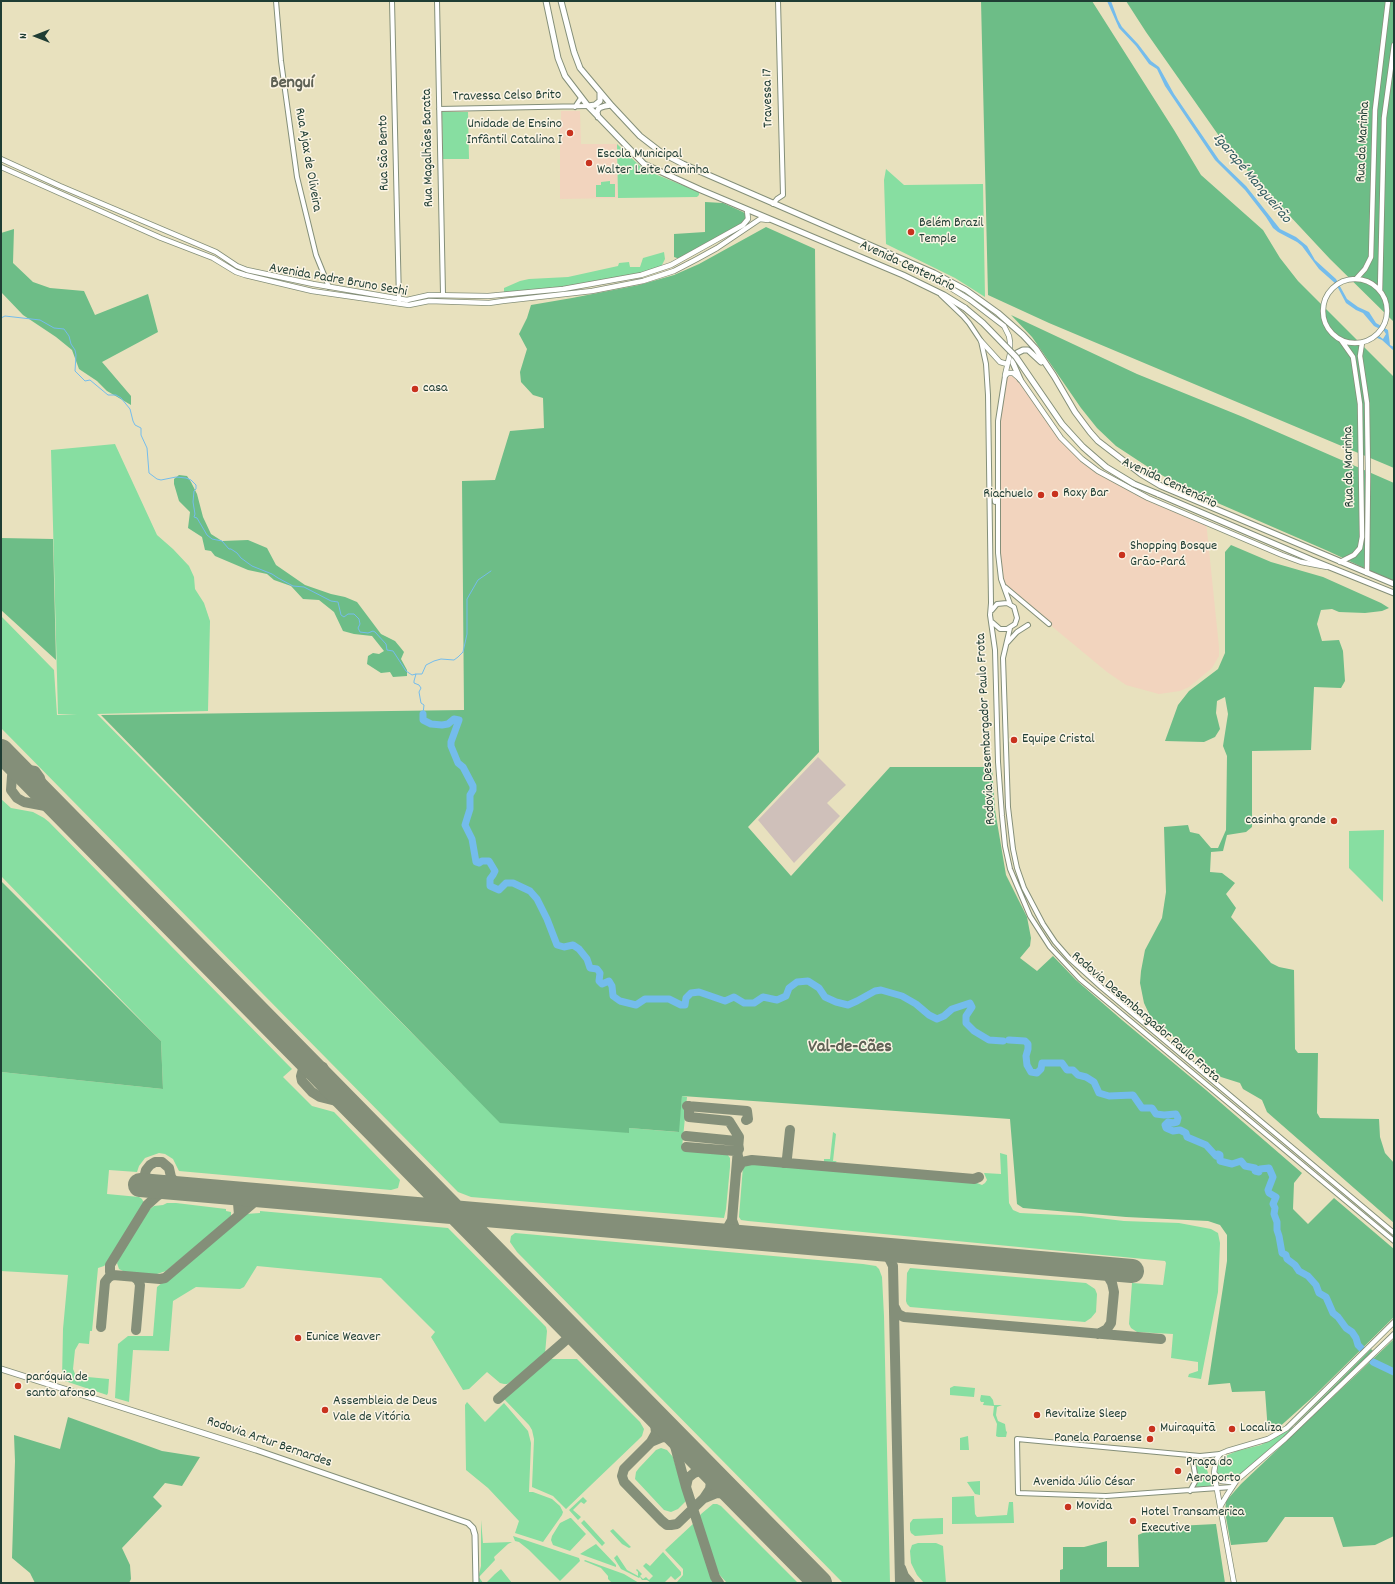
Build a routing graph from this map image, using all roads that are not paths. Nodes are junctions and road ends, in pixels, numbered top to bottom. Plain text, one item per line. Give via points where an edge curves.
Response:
1 (276, 1) edge
2 (392, 1) edge
3 (437, 1) edge
4 (546, 1) edge
5 (561, 1) edge
6 (778, 1) edge
7 (1388, 1) edge
8 (1394, 45) edge
9 (600, 92) junction
10 (581, 98) junction
11 (612, 105) junction
12 (588, 106) junction
13 (575, 107) junction
14 (439, 109) junction
15 (598, 117) junction
16 (1, 159) edge
17 (1, 167) edge
18 (773, 204) junction
19 (747, 210) junction
20 (773, 221) junction
21 (912, 264) junction
22 (1356, 279) junction
23 (329, 287) junction
24 (1380, 291) junction
25 (938, 292) junction
26 (332, 294) junction
27 (443, 294) junction
28 (399, 299) junction
29 (399, 305) junction
30 (1341, 340) junction
31 (981, 342) junction
32 (1362, 343) junction
33 (1007, 364) junction
34 (1005, 376) junction
35 (1054, 376) junction
36 (1020, 379) junction
37 (989, 494) junction
38 (997, 504) junction
39 (1340, 562) junction
40 (1331, 567) junction
41 (1367, 573) junction
42 (1394, 584) edge
43 (1004, 587) junction
44 (1394, 593) edge
45 (1010, 604) junction
46 (991, 611) junction
47 (991, 622) junction
48 (1049, 624) dead end
49 (1028, 625) dead end
50 (1010, 628) junction
51 (1005, 645) junction
52 (1394, 1233) edge
53 (1394, 1242) edge
54 (1394, 1322) edge
55 (1394, 1334) edge
56 (1, 1369) edge
57 (1220, 1454) junction
58 (1186, 1455) junction
59 (1214, 1473) junction
60 (1237, 1480) junction
61 (1232, 1487) junction
62 (1217, 1489) junction
63 (1190, 1491) junction
64 (1220, 1507) junction
65 (476, 1583) edge
66 (1234, 1583) edge

1 - 23 street, Rua Ajax de Oliveira via 297,177 316,254
2 - 28 street, Rua São Bento
3 - 14 street, Rua Magalhães Barata
4 - 10 main road, Avenida Centenário via 560,66
5 - 9 main road, Avenida Centenário via 576,59 585,75
6 - 18 street, Travessa 17 via 782,195
7 - 22 main road, Rua da Marinha via 1375,110 1370,257 1365,269
8 - 24 main road, Rua da Marinha via 1384,118
9 - 11 main road, Avenida Centenário
9 - 12 main road via 600,101
10 - 12 main road, Avenida Centenário
10 - 13 street, Travessa Celso Brito
11 - 15 main road via 599,108
11 - 18 main road, Avenida Centenário via 644,140 662,153
12 - 13 street, Travessa Celso Brito
12 - 15 main road, Avenida Centenário
13 - 14 street, Travessa Celso Brito
14 - 27 street, Rua Magalhães Barata
15 - 19 main road, Avenida Centenário via 644,164
16 - 23 main road, Avenida Padre Bruno Sechi via 221,254 237,266
17 - 26 main road, Avenida Padre Bruno Sechi via 213,258 236,272 291,287
18 - 21 main road, Avenida Centenário
19 - 20 main road, Avenida Centenário
19 - 27 main road, Avenida Padre Bruno Sechi via 748,219 743,225 671,265 641,276 563,289 488,296
20 - 25 main road, Avenida Centenário
20 - 29 main road, Avenida Padre Bruno Sechi via 760,219 697,259 674,271 643,281 592,291 503,301 429,301 409,306
21 - 33 main road, Avenida Centenário via 970,300 1007,330 1010,348
21 - 35 main road, Avenida Centenário via 949,280 998,313 1036,350
22 - 24 main road via 1369,282
22 - 30 main road via 1336,286 1326,298 1323,310 1330,331
23 - 26 main road, Rua Ajax de Oliveira
23 - 28 main road, Avenida Padre Bruno Sechi
24 - 32 main road via 1387,312 1384,325 1380,332
25 - 31 street via 964,316
25 - 40 main road, Avenida Centenário, bridge via 965,308 1016,357 1062,424 1106,467 1134,484
26 - 29 main road, Avenida Padre Bruno Sechi
27 - 28 main road, Avenida Padre Bruno Sechi
28 - 29 street, Rua São Bento
30 - 32 main road
30 - 39 main road, Rua da Marinha via 1353,357 1360,404 1362,537 1360,548 1354,555
31 - 33 main road via 1000,362
31 - 37 street via 988,374
32 - 41 main road, Rua da Marinha via 1360,356 1368,403
33 - 34 main road
34 - 36 main road via 1013,373
34 - 38 street via 998,421
35 - 36 main road via 1036,356 1025,350 1017,353 1013,360
35 - 39 main road, Avenida Centenário via 1090,432 1141,474 1161,486
36 - 40 main road via 1054,429 1082,459 1098,471 1148,498 1282,555 1301,562
37 - 38 street via 994,492
37 - 46 street
38 - 43 street via 999,572
39 - 41 main road, Avenida Centenário
40 - 44 main road, Avenida Centenário
41 - 42 main road, Avenida Centenário
43 - 45 street
43 - 48 street
45 - 46 street via 1001,602
45 - 50 street via 1016,610 1017,618
46 - 47 street
47 - 50 street via 1000,629
47 - 53 street, Rodovia Desembargador Paulo Frota via 995,650 998,762 1005,846 1015,883 1039,932 1080,979
49 - 51 street via 1014,634
50 - 51 street, Rodovia Desembargador Paulo Frota
51 - 52 street, Rodovia Desembargador Paulo Frota via 1003,658 1006,768 1013,849 1024,888 1049,933 1069,958 1101,987
54 - 57 main road, Avenida Júlio César via 1287,1428 1268,1439
55 - 60 main road via 1285,1439
56 - 65 main road, Rodovia Artur Bernardes via 256,1450 468,1523 474,1528 475,1535
57 - 58 street, Avenida Júlio César
57 - 59 main road via 1214,1464
58 - 63 street via 1193,1462 1195,1474 1195,1482
58 - 63 street, Avenida Júlio César via 1017,1439 1018,1493 1106,1496
59 - 60 main road via 1222,1481
59 - 62 main road
60 - 61 main road
61 - 62 street, Avenida Júlio César
61 - 64 main road
62 - 63 street, Avenida Júlio César
62 - 64 main road
64 - 66 main road

